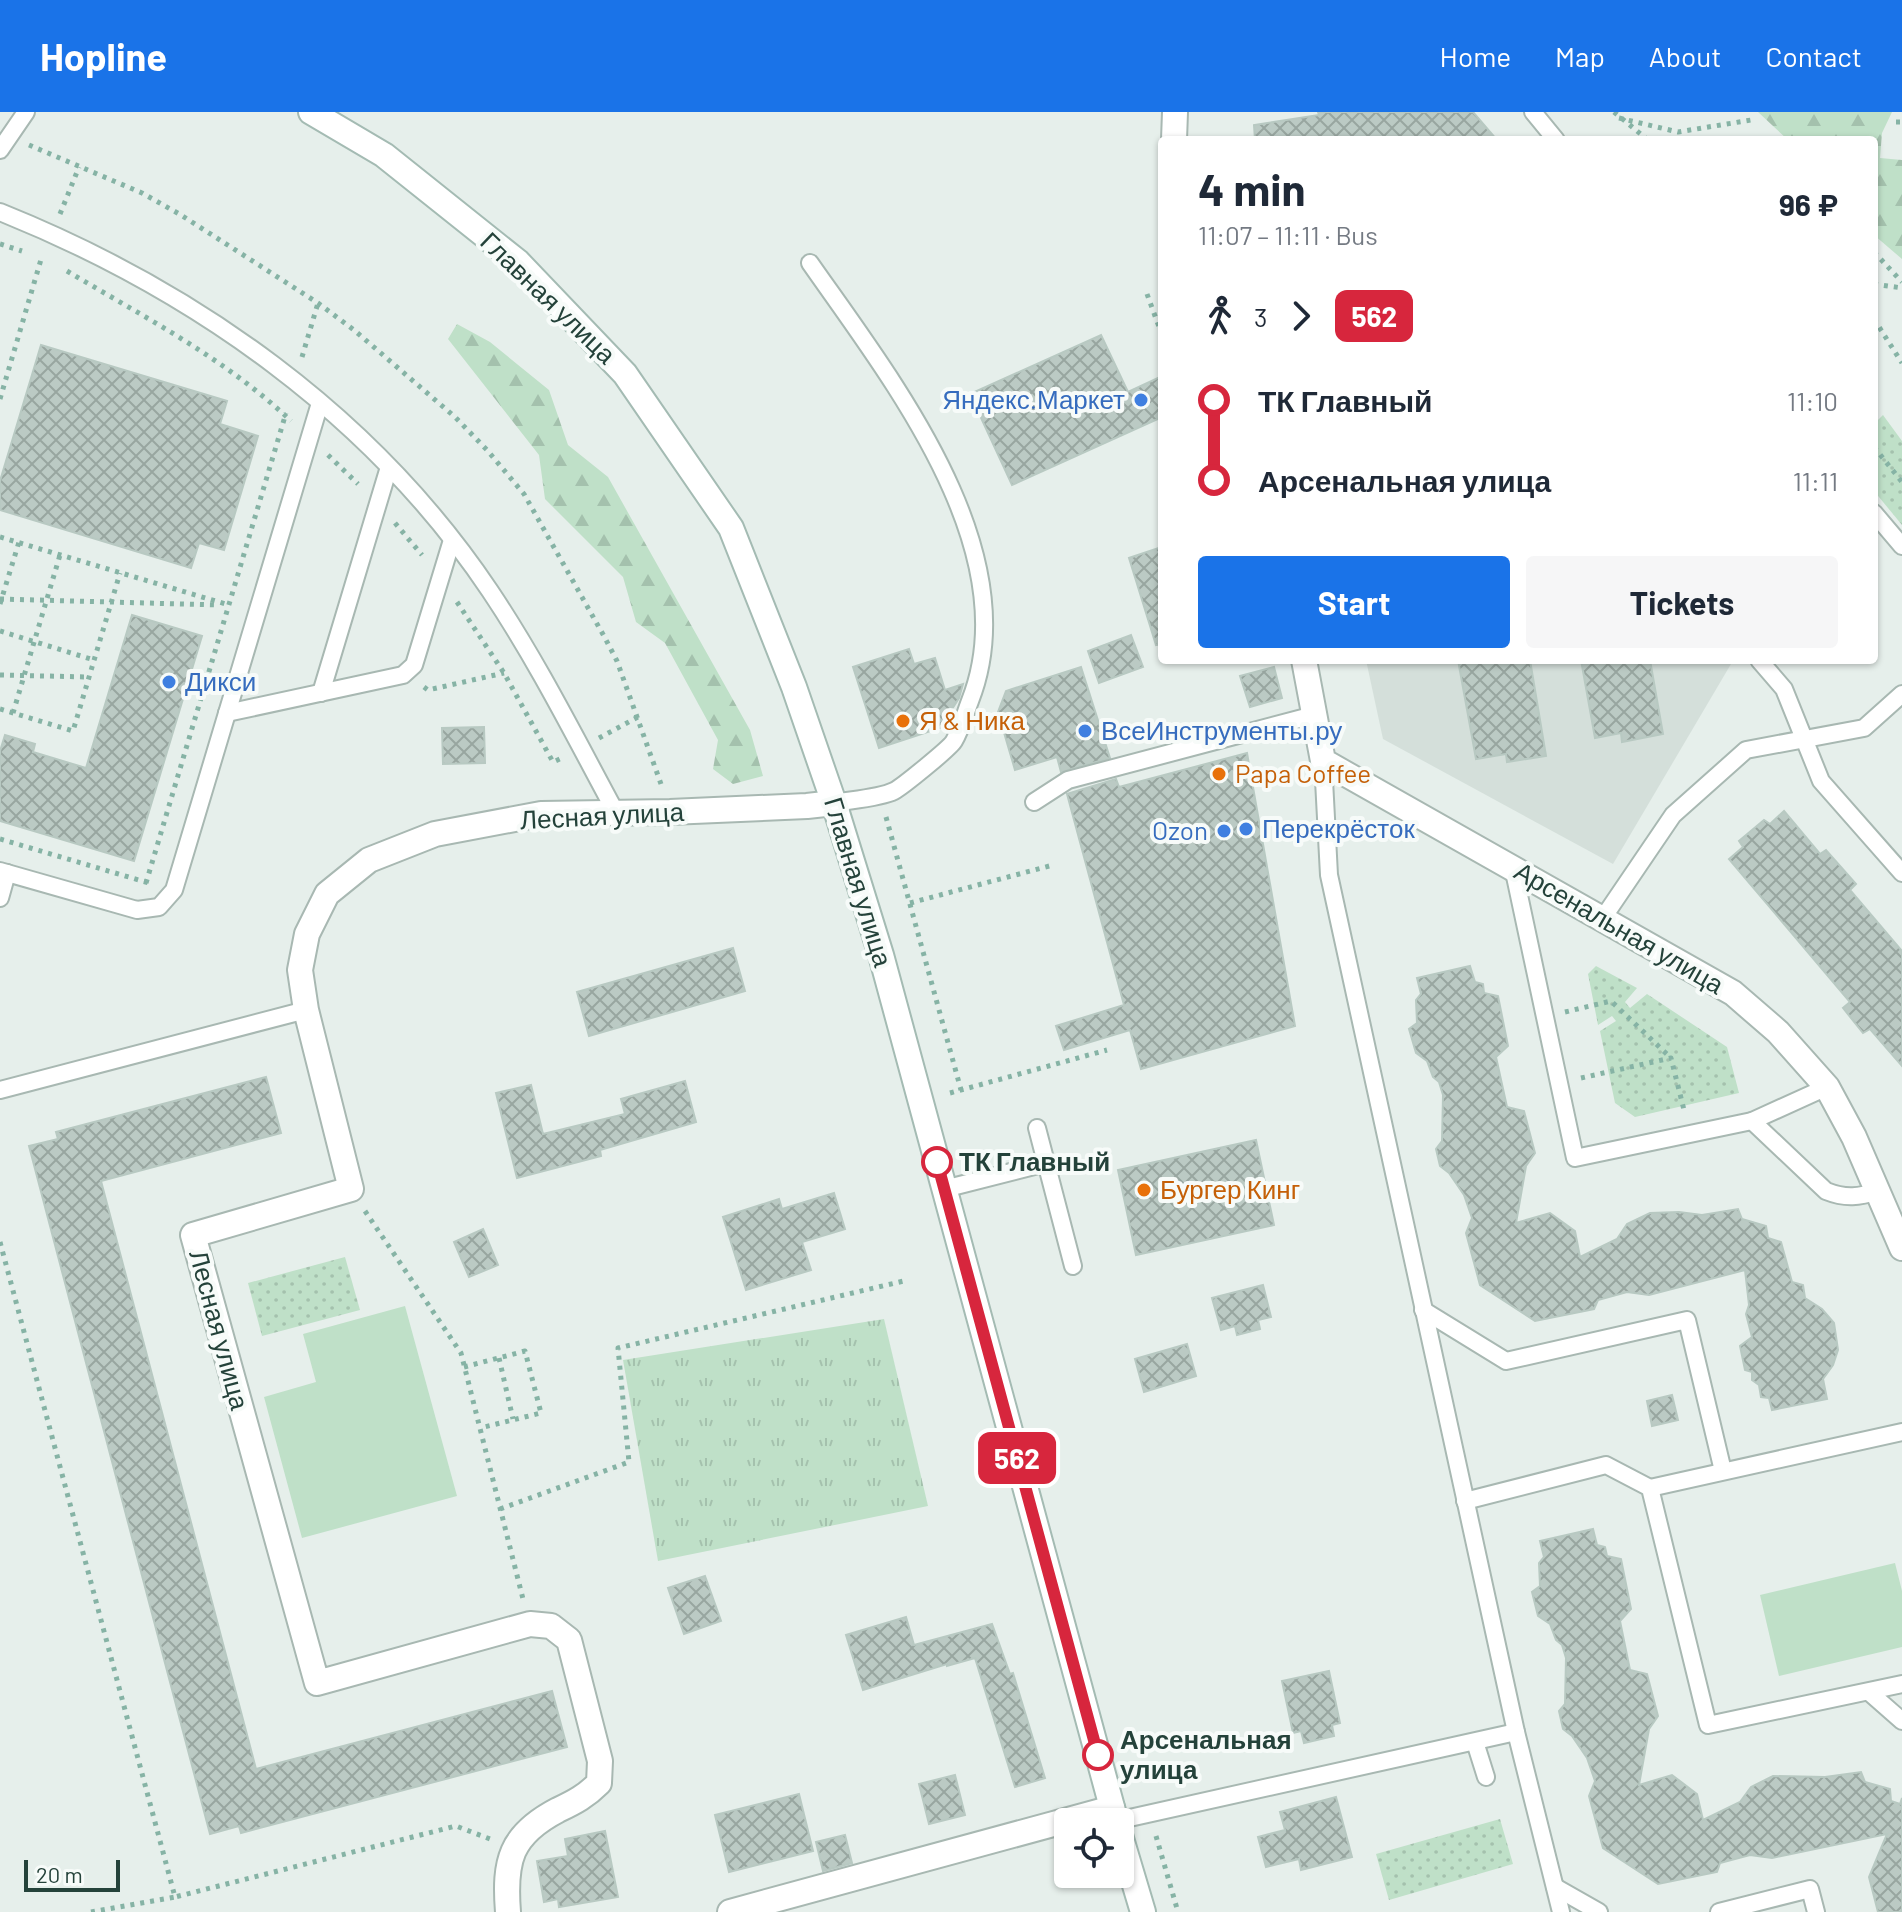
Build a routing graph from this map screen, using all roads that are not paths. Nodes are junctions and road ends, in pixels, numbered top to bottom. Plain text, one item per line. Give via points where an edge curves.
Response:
1 (26, 112) edge
2 (311, 112) edge
3 (1175, 112) edge
4 (1533, 112) edge
5 (1174, 136) edge
6 (1553, 136) edge
7 (5, 143) edge
8 (0, 212) edge
9 (810, 263) dead end
10 (320, 403) junction
11 (389, 467) junction
12 (1878, 518) edge
13 (452, 540) junction
14 (1902, 546) edge
15 (1305, 664) edge
16 (1762, 664) edge
17 (321, 693) junction
18 (1902, 694) edge
19 (227, 713) junction
20 (1314, 715) junction
21 (1805, 738) junction
22 (1323, 761) junction
23 (1034, 802) dead end
24 (834, 803) junction
25 (615, 811) junction
26 (1513, 867) junction
27 (4, 872) edge
28 (1902, 873) edge
29 (0, 898) edge
30 (1603, 918) junction
31 (306, 1010) junction
32 (1827, 1087) junction
33 (0, 1090) edge
34 (1752, 1121) junction
35 (1037, 1128) dead end
36 (1046, 1163) junction
37 (944, 1189) junction
38 (1879, 1191) junction
39 (1902, 1248) edge
40 (1073, 1266) dead end
41 (1423, 1310) junction
42 (1902, 1432) edge
43 (1723, 1471) junction
44 (1650, 1488) junction
45 (1465, 1501) junction
46 (1902, 1684) edge
47 (1869, 1692) junction
48 (1902, 1721) edge
49 (1516, 1732) junction
50 (1475, 1742) junction
51 (1486, 1777) dead end
52 (1113, 1808) edge
53 (1134, 1814) edge
54 (1054, 1832) edge
55 (1134, 1882) edge
56 (1555, 1887) junction
57 (508, 1912) edge
58 (730, 1912) edge
59 (1143, 1912) edge
60 (1561, 1912) edge
61 (1599, 1912) edge
62 (1719, 1912) edge
63 (1816, 1912) edge

1 - 7 lane
2 - 24 street, Главная улица via 384,155 518,262 625,374 731,528
3 - 5 street
4 - 6 lane
8 - 10 lane via 108,260 177,298 251,346
9 - 24 lane via 896,386 956,497 979,565 986,619 978,681 953,744 893,792
10 - 11 lane
10 - 19 lane
11 - 13 lane
11 - 17 lane
12 - 14 lane
13 - 17 lane via 414,665 403,675
13 - 25 lane via 538,668
15 - 20 street
16 - 21 lane via 1784,689
17 - 19 lane
18 - 21 lane via 1864,728
19 - 27 lane via 174,890 159,907 137,910
20 - 22 street
20 - 23 lane via 1068,780
21 - 28 lane via 1821,781
21 - 30 lane via 1746,750 1673,815
22 - 26 street, Арсенальная улица
22 - 41 lane via 1329,875
24 - 25 street, Лесная улица
24 - 37 street, Главная улица
25 - 31 street, Лесная улица via 541,814 435,834 369,860 327,894 307,934 300,970
26 - 30 street, Арсенальная улица
26 - 34 lane via 1575,1158
27 - 29 lane
30 - 32 street, Арсенальная улица via 1733,993 1778,1032
31 - 33 lane
31 - 57 street, Лесная улица via 351,1189 193,1235 317,1683 530,1624 551,1626 569,1640 600,1761 599,1783 583,1799 529,1829 513,1847 505,1879
32 - 34 lane
32 - 38 street, Арсенальная улица
34 - 38 lane via 1826,1191 1842,1197
35 - 36 lane
36 - 37 lane
36 - 40 lane
37 - 52 street, Главная улица
38 - 39 street, Арсенальная улица
41 - 43 lane via 1506,1361 1687,1320
41 - 45 lane
42 - 43 lane
43 - 44 lane
44 - 45 lane via 1606,1465
44 - 47 lane via 1708,1725
45 - 49 lane
46 - 47 lane
47 - 48 lane
49 - 50 lane
49 - 56 lane
50 - 51 lane
50 - 53 lane
54 - 58 street
55 - 59 street
56 - 60 lane
56 - 61 lane
62 - 63 lane via 1810,1889

